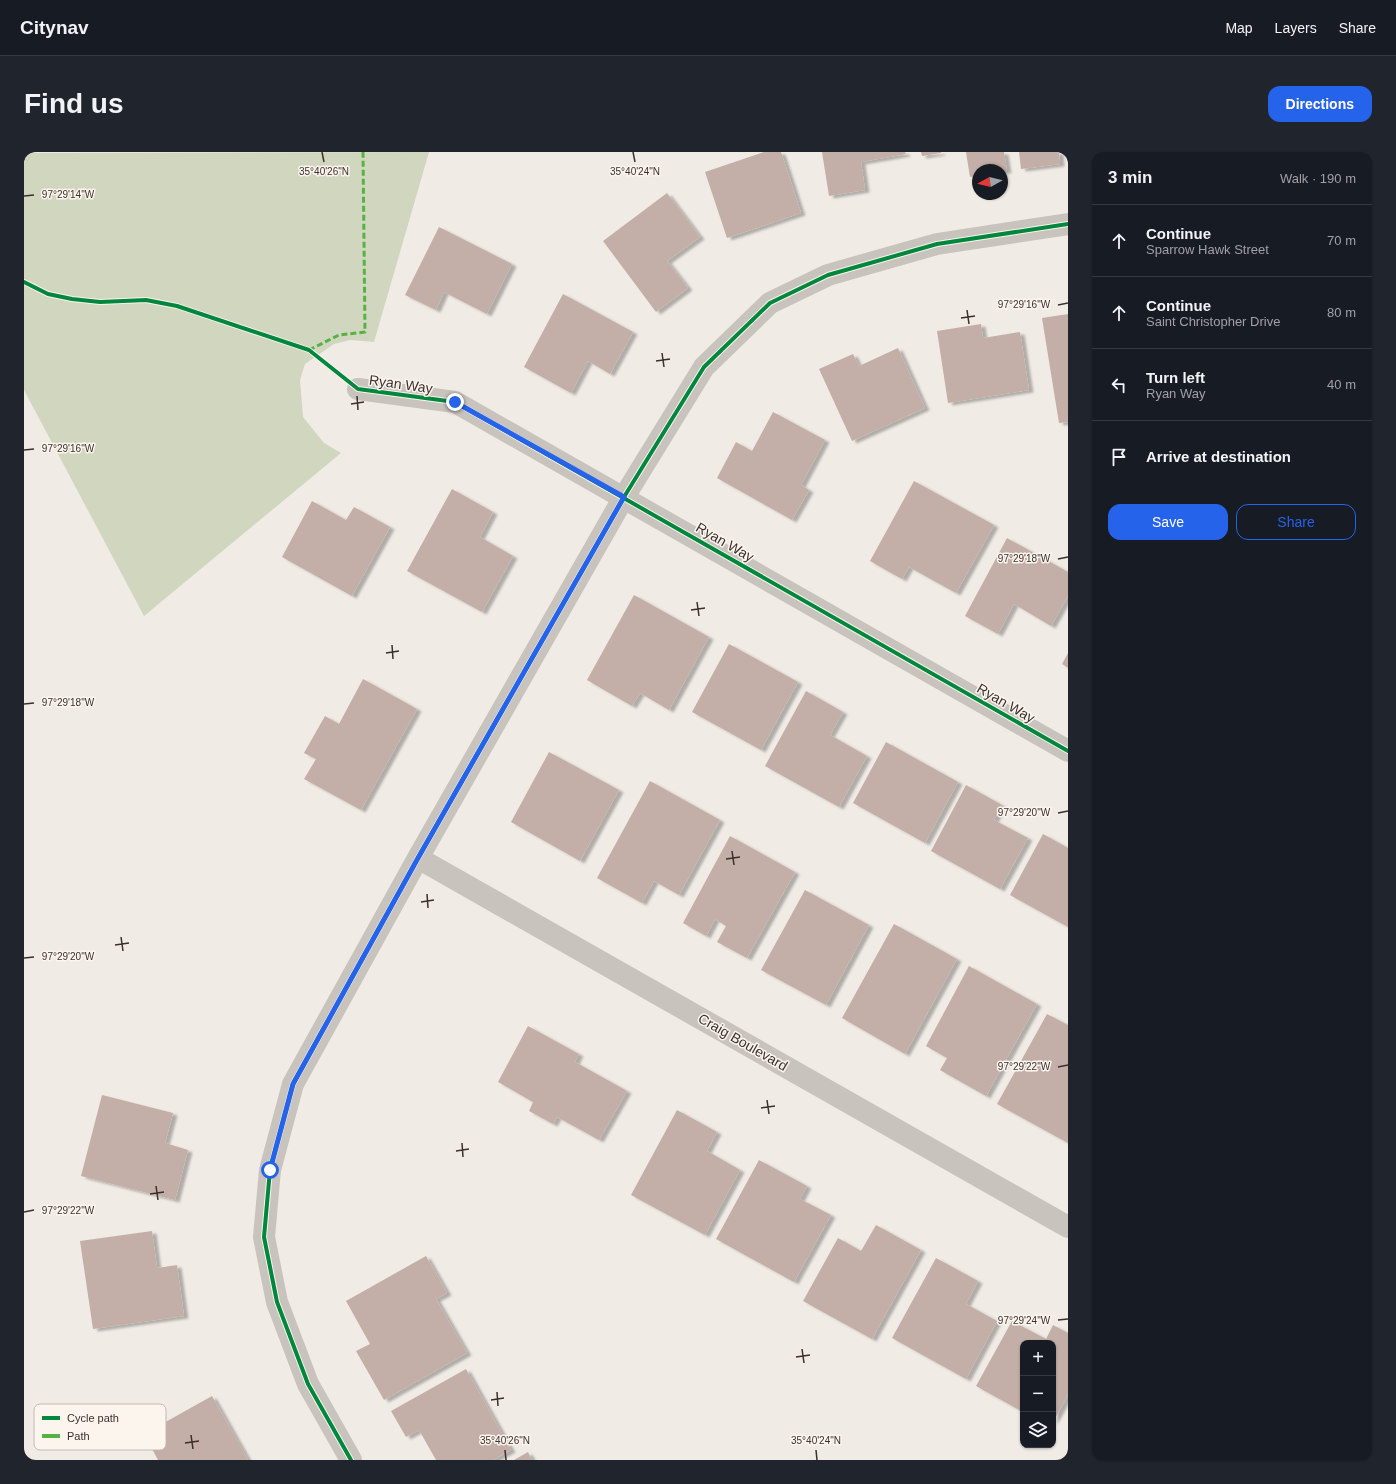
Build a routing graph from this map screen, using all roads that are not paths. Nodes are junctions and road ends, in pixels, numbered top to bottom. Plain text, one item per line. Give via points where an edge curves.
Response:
1 (1068, 224) edge
2 (358, 389) dead end
3 (624, 497) junction
4 (1068, 751) edge
5 (418, 858) junction
6 (1068, 1227) edge
7 (351, 1460) edge

1 - 3 street via 937,244 828,275 770,303 704,367
2 - 3 street, Ryan Way via 455,402
3 - 4 street, Ryan Way
3 - 5 street
5 - 6 street, Craig Boulevard
5 - 7 street via 293,1084 270,1170 264,1237 277,1302 308,1384

